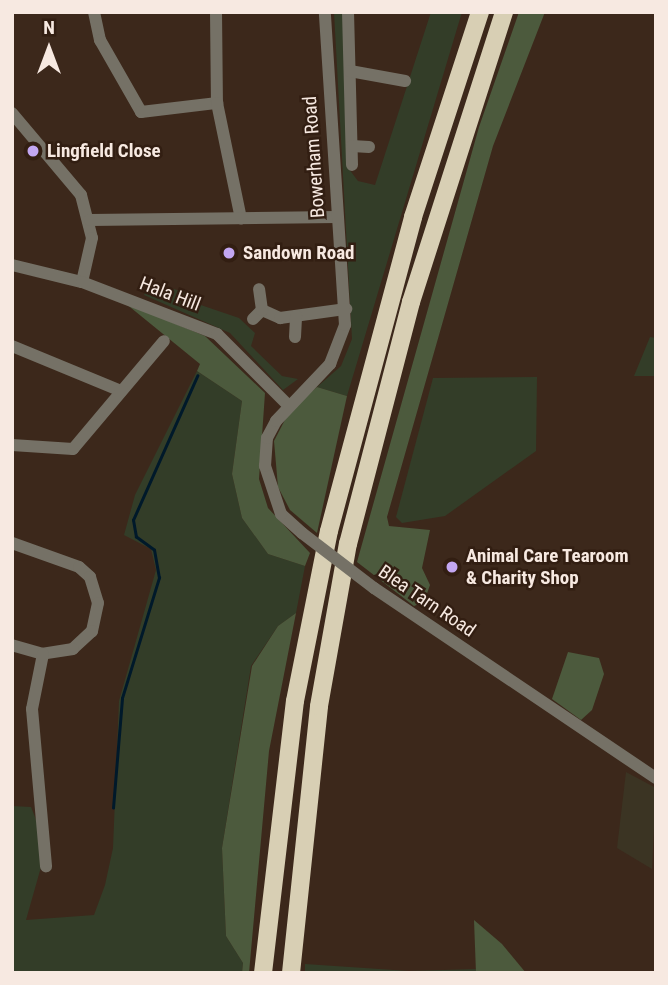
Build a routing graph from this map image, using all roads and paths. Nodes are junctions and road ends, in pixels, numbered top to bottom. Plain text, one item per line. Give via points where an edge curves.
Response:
1 (94, 12) edge
2 (216, 12) edge
3 (325, 12) edge
4 (348, 12) edge
5 (480, 12) edge
6 (504, 12) edge
7 (349, 71) junction
8 (405, 81) dead end
9 (217, 103) junction
10 (12, 113) edge
11 (23, 130) junction
12 (12, 138) edge
13 (352, 146) junction
14 (369, 147) dead end
15 (352, 165) dead end
16 (337, 217) junction
17 (241, 219) junction
18 (90, 220) junction
19 (12, 265) edge
20 (82, 282) junction
21 (259, 289) dead end
22 (346, 309) junction
23 (296, 316) junction
24 (295, 337) dead end
25 (164, 341) dead end
26 (13, 350) edge
27 (121, 391) junction
28 (288, 405) junction
29 (12, 445) edge
30 (12, 543) edge
31 (12, 645) edge
32 (43, 654) junction
33 (656, 778) edge
34 (46, 866) dead end
35 (263, 973) edge
36 (291, 973) edge

1 - 9 street via 100,40 141,112
2 - 9 street
3 - 16 street, Bowerham Road
4 - 7 street, Bowerham Road
5 - 35 highway via 413,217 329,530 295,701
6 - 36 highway via 411,302 348,544 319,706
7 - 8 street
7 - 13 street, Bowerham Road
9 - 17 street
10 - 11 street
11 - 12 street
11 - 18 street via 81,195
13 - 14 street, Bowerham Road
13 - 15 street, Bowerham Road
16 - 17 street
16 - 22 street, Bowerham Road
17 - 18 street
18 - 20 street via 91,254
19 - 20 street, Hala Hill
20 - 28 street, Hala Hill via 217,334
21 - 23 street via 257,314
22 - 23 street
22 - 28 street, Bowerham Road via 343,341 330,364
23 - 24 street
25 - 27 street via 151,350
26 - 27 street
27 - 29 street via 73,449
28 - 33 street, Blea Tarn Road, bridge via 267,438 265,466 281,514 374,588
30 - 32 street via 79,567 97,590 92,631 73,649
31 - 32 street
32 - 34 street via 32,709

